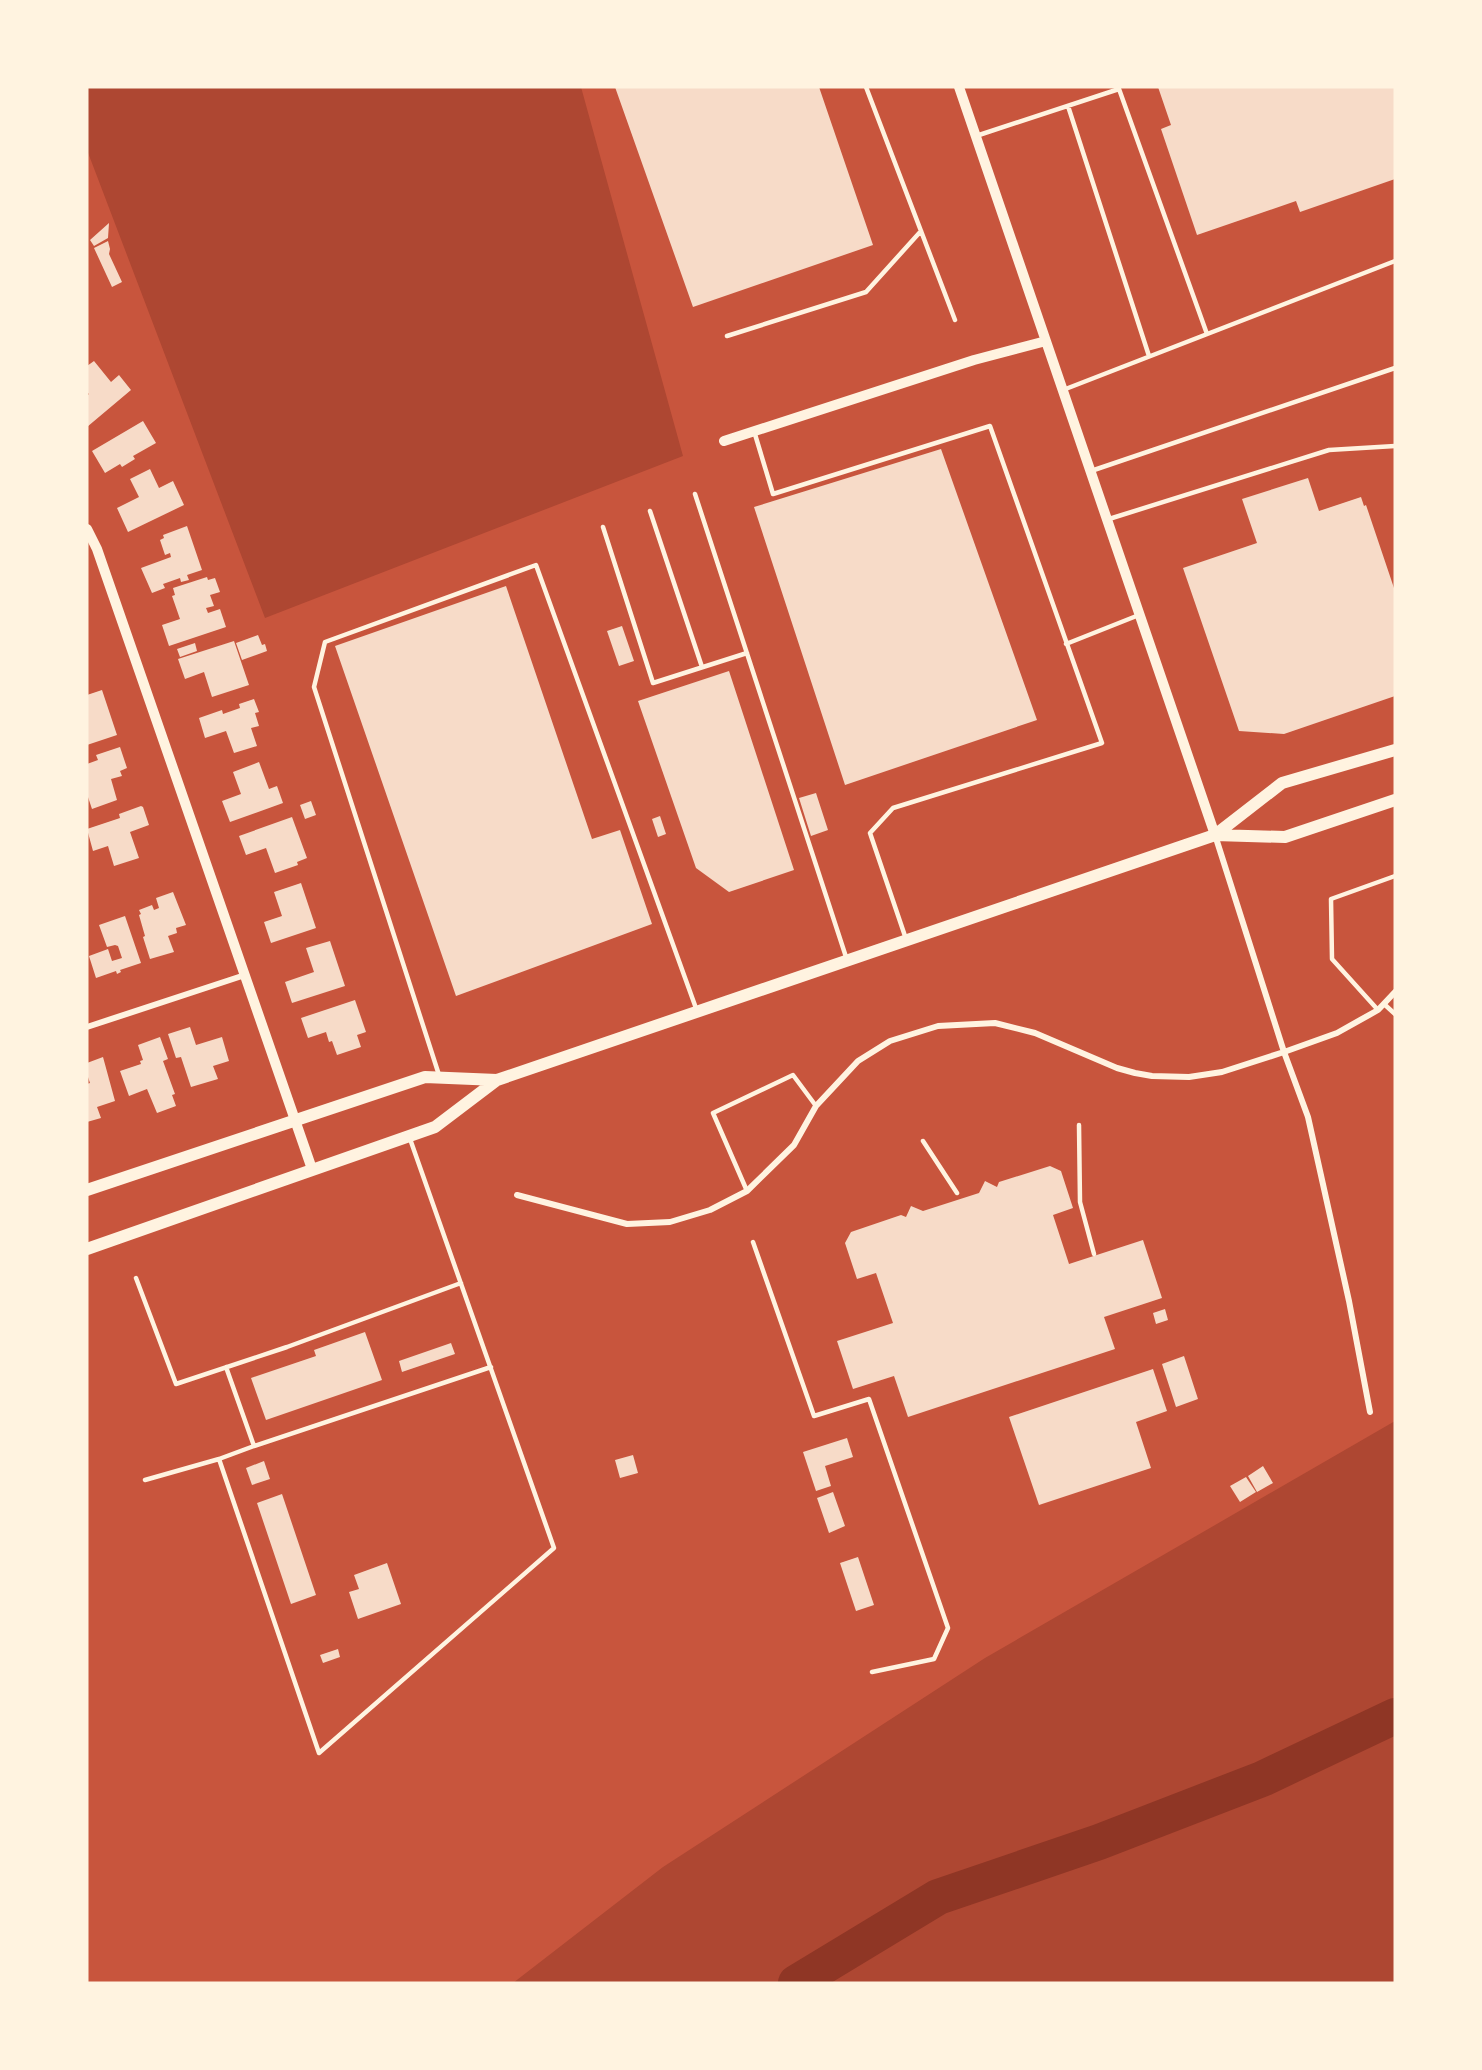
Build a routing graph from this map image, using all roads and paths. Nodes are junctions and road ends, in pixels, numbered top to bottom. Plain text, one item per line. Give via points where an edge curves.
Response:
1 (866, 87) edge
2 (959, 87) edge
3 (1068, 106) junction
4 (976, 136) junction
5 (921, 231) junction
6 (1395, 261) edge
7 (955, 320) dead end
8 (1207, 334) junction
9 (727, 336) dead end
10 (1046, 341) junction
11 (1149, 357) junction
12 (1395, 368) edge
13 (1063, 390) junction
14 (754, 431) junction
15 (724, 441) dead end
16 (1395, 447) edge
17 (1091, 471) junction
18 (695, 494) dead end
19 (650, 511) dead end
20 (1107, 520) junction
21 (603, 527) dead end
22 (87, 529) edge
23 (1140, 615) junction
24 (1066, 644) junction
25 (747, 653) junction
26 (702, 667) junction
27 (1395, 750) edge
28 (1395, 800) edge
29 (1215, 835) junction
30 (1395, 876) edge
31 (906, 939) junction
32 (847, 960) junction
33 (245, 975) junction
34 (1395, 992) edge
35 (1384, 1004) junction
36 (1378, 1010) junction
37 (698, 1011) junction
38 (1395, 1014) edge
39 (87, 1027) edge
40 (1284, 1052) junction
41 (440, 1077) junction
42 (497, 1080) junction
43 (816, 1106) junction
44 (296, 1121) junction
45 (1079, 1125) dead end
46 (409, 1136) junction
47 (923, 1141) dead end
48 (312, 1169) junction
49 (87, 1190) edge
50 (747, 1191) junction
51 (957, 1193) dead end
52 (517, 1195) dead end
53 (753, 1242) dead end
54 (87, 1249) edge
55 (1094, 1254) dead end
56 (136, 1278) dead end
57 (461, 1283) junction
58 (226, 1367) junction
59 (491, 1367) junction
60 (1370, 1412) dead end
61 (254, 1446) junction
62 (219, 1459) junction
63 (145, 1480) dead end
64 (872, 1672) dead end

1 - 5 lane
2 - 4 street
3 - 4 lane
3 - 8 lane via 1119,89
3 - 11 lane
4 - 10 street
5 - 7 lane
5 - 9 lane via 866,292
6 - 8 lane
8 - 11 lane
10 - 13 street
10 - 14 street via 974,360
11 - 13 lane
12 - 17 lane
13 - 17 street
14 - 15 street
14 - 24 lane via 773,494 990,426
16 - 20 lane via 1329,450
17 - 20 street
18 - 25 lane
19 - 26 lane
20 - 23 street
21 - 26 lane via 653,683
22 - 33 street
23 - 24 lane
23 - 29 street
24 - 31 lane via 1101,743 893,808 870,833
25 - 26 lane
25 - 32 lane
27 - 29 main road via 1282,783
28 - 29 main road via 1285,837
29 - 31 main road
29 - 40 street
30 - 36 lane via 1331,899 1332,959
31 - 32 main road
32 - 37 main road
33 - 39 street
33 - 44 street
34 - 35 street
35 - 36 street
35 - 38 lane
36 - 40 street via 1337,1033
37 - 41 lane via 536,565 325,642 314,687
37 - 42 main road
40 - 43 street via 1206,1075 1152,1076 1117,1068 1035,1033 994,1023 938,1026 890,1041 858,1061
40 - 60 street via 1308,1117
41 - 42 main road
41 - 44 main road via 424,1077
42 - 46 main road via 435,1127
43 - 50 street via 794,1145
43 - 50 lane via 792,1075 713,1113
44 - 48 street
44 - 49 main road
45 - 55 lane via 1080,1202
46 - 48 main road
46 - 57 lane
47 - 51 lane
48 - 54 main road
50 - 52 street via 710,1210 670,1222 627,1224
53 - 64 lane via 814,1416 869,1399 948,1628 934,1659
56 - 58 lane via 176,1384
57 - 58 lane
57 - 59 lane
58 - 61 lane
59 - 61 lane
59 - 62 lane via 554,1548 319,1753
61 - 62 lane
62 - 63 lane

